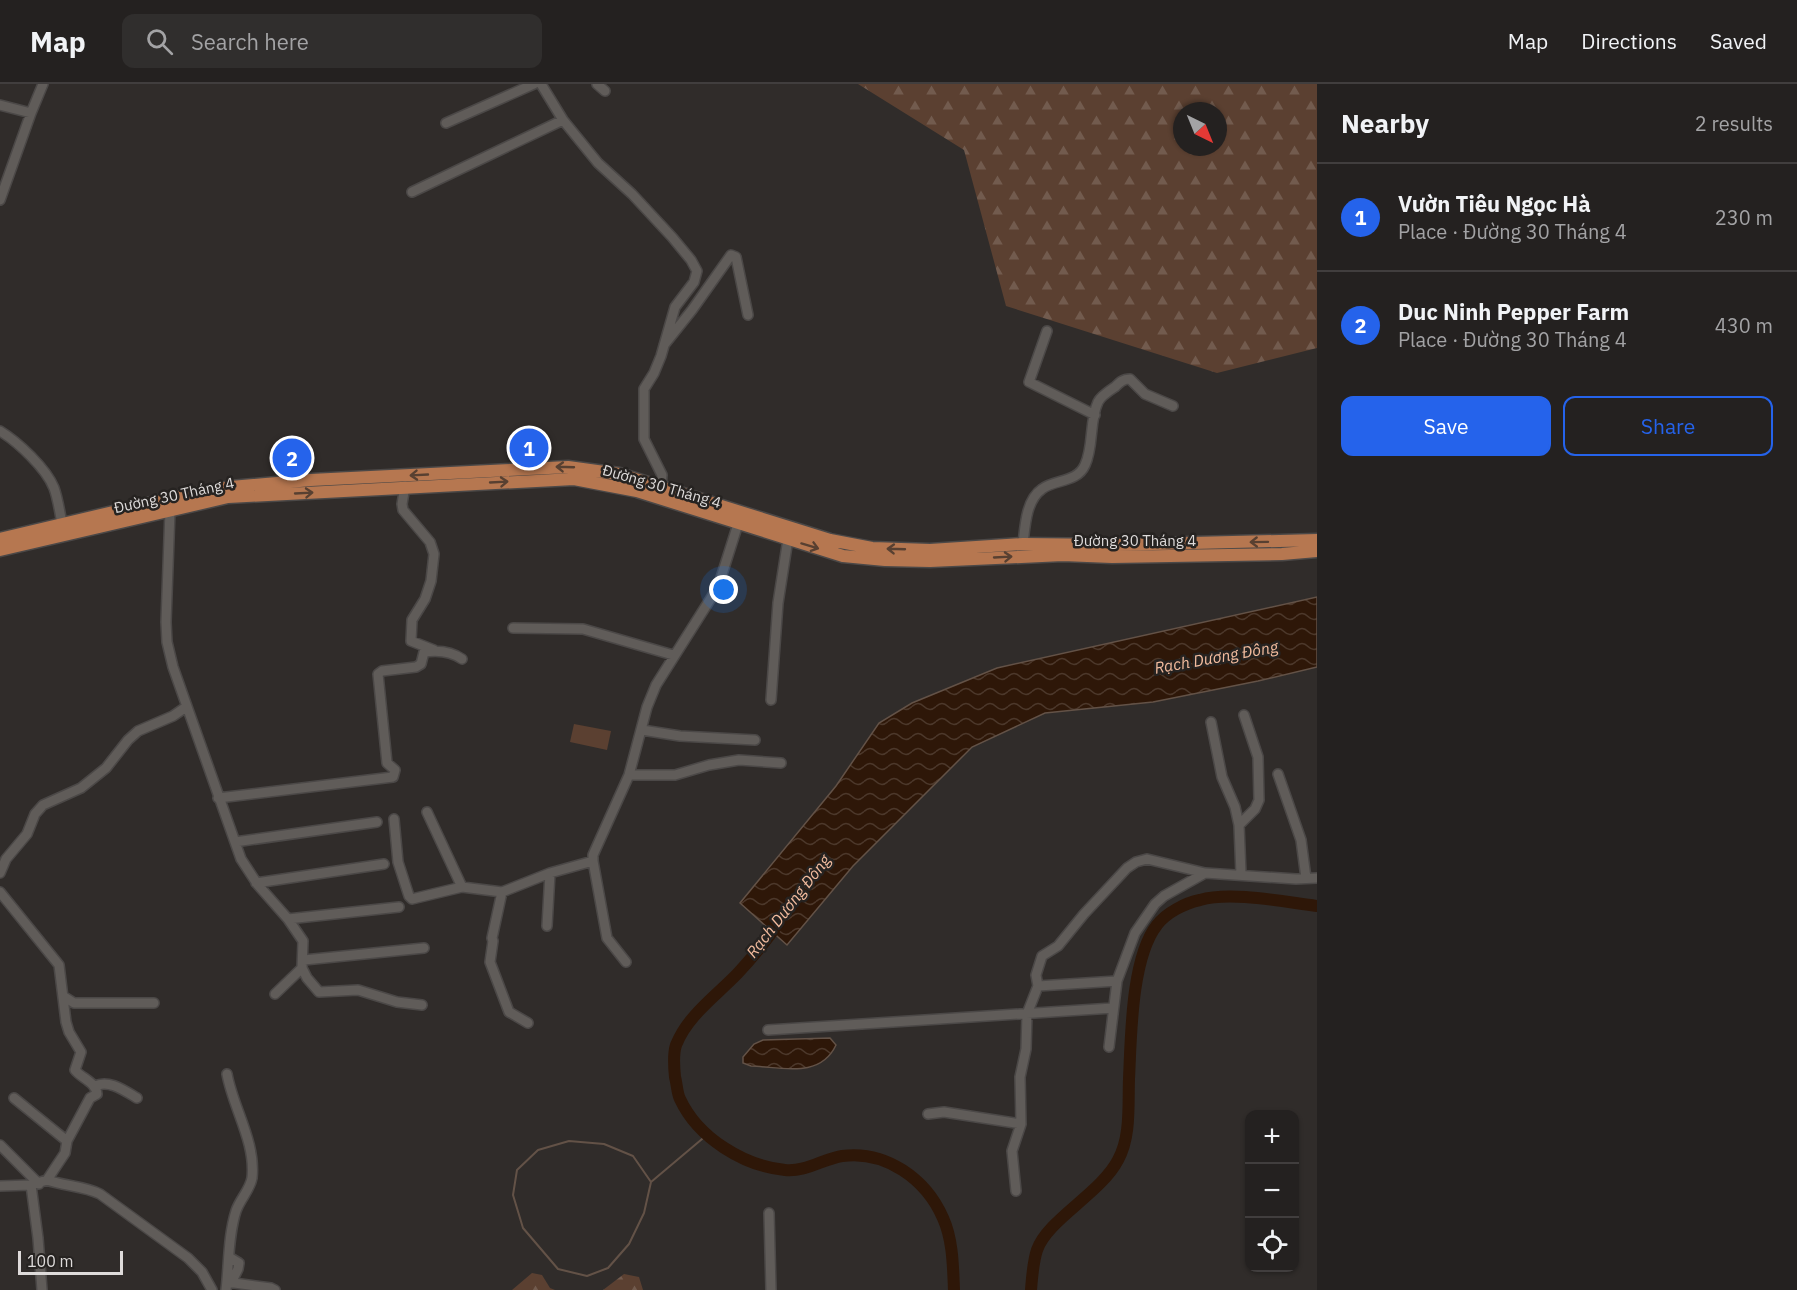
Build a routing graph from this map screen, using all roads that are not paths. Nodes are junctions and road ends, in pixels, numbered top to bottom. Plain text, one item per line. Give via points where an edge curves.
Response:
1 (43, 84) edge
2 (540, 84) edge
3 (597, 84) edge
4 (605, 92) dead end
5 (0, 105) edge
6 (31, 113) junction
7 (563, 120) junction
8 (446, 123) dead end
9 (412, 192) dead end
10 (0, 200) edge
11 (748, 315) dead end
12 (1047, 331) dead end
13 (664, 345) junction
14 (1173, 406) dead end
15 (1095, 415) junction
16 (0, 431) edge
17 (540, 473) junction
18 (441, 479) junction
19 (405, 486) junction
20 (661, 488) junction
21 (169, 505) junction
22 (740, 519) junction
23 (62, 525) junction
24 (0, 539) edge
25 (788, 539) junction
26 (1317, 540) edge
27 (1023, 544) junction
28 (1281, 548) junction
29 (0, 550) edge
30 (1113, 551) junction
31 (1317, 551) edge
32 (930, 555) junction
33 (513, 628) dead end
34 (435, 651) junction
35 (673, 655) junction
36 (462, 660) dead end
37 (771, 700) dead end
38 (186, 707) junction
39 (1245, 715) dead end
40 (1211, 722) dead end
41 (642, 730) junction
42 (755, 740) dead end
43 (782, 763) dead end
44 (1278, 774) dead end
45 (629, 775) junction
46 (219, 798) junction
47 (427, 812) dead end
48 (394, 819) dead end
49 (376, 822) dead end
50 (1239, 825) junction
51 (235, 842) junction
52 (593, 861) junction
53 (384, 864) dead end
54 (0, 871) edge
55 (550, 873) junction
56 (1205, 873) junction
57 (1241, 874) junction
58 (1306, 878) junction
59 (1317, 878) edge
60 (256, 883) junction
61 (462, 887) junction
62 (0, 892) edge
63 (502, 892) junction
64 (399, 907) dead end
65 (288, 919) junction
66 (547, 926) dead end
67 (424, 948) dead end
68 (626, 962) dead end
69 (303, 964) junction
70 (1117, 981) junction
71 (1038, 986) junction
72 (274, 994) dead end
73 (63, 996) junction
74 (154, 1003) dead end
75 (422, 1005) dead end
76 (1113, 1008) junction
77 (1027, 1014) junction
78 (528, 1023) dead end
79 (768, 1030) dead end
80 (1109, 1047) dead end
81 (227, 1074) dead end
82 (95, 1086) junction
83 (14, 1098) dead end
84 (137, 1098) dead end
85 (928, 1114) dead end
86 (1021, 1124) junction
87 (67, 1141) junction
88 (0, 1145) edge
89 (39, 1183) junction
90 (0, 1186) edge
91 (1016, 1191) dead end
92 (769, 1213) dead end
93 (228, 1285) edge
94 (42, 1290) edge
95 (212, 1290) edge
96 (275, 1290) edge
97 (771, 1290) edge

1 - 6 street
2 - 7 street
2 - 8 street
3 - 4 street
5 - 6 street
6 - 10 street
7 - 9 street
7 - 13 street via 695,266 697,276 675,307
11 - 13 street via 736,257 732,255
12 - 15 street via 1029,382
13 - 20 street via 643,399 644,439 662,474
14 - 15 street via 1145,394 1127,379 1103,396
15 - 27 street via 1085,465 1072,478 1037,492 1027,515
16 - 23 street via 49,478
17 - 18 main road, Đường 30 Tháng 4
20 -> 17 main road, Đường 30 Tháng 4 via 598,470 568,467
17 - 22 main road, Đường 30 Tháng 4 via 637,491
18 - 19 main road, Đường 30 Tháng 4
18 -> 21 main road, Đường 30 Tháng 4 via 311,480 231,487
21 -> 19 main road, Đường 30 Tháng 4 via 228,497
19 - 34 street via 403,510 434,554 425,600 412,620 411,641
20 - 22 main road, Đường 30 Tháng 4
21 - 23 main road, Đường 30 Tháng 4
21 - 29 main road, Đường 30 Tháng 4
21 - 38 street via 167,642
22 - 25 main road, Đường 30 Tháng 4
32 -> 22 main road, Đường 30 Tháng 4 via 872,548
22 - 35 street via 718,587
23 - 24 main road, Đường 30 Tháng 4
25 -> 32 main road, Đường 30 Tháng 4 via 843,556 885,560
25 - 37 street via 778,603
26 - 28 main road, Đường 30 Tháng 4
27 - 30 main road, Đường 30 Tháng 4
27 - 32 main road, Đường 30 Tháng 4
28 - 30 main road, Đường 30 Tháng 4
28 - 31 main road, Đường 30 Tháng 4
32 -> 30 main road, Đường 30 Tháng 4
33 - 35 street via 583,629
34 - 36 street via 456,654
34 - 46 street via 424,652 416,667 382,670 378,674 387,763 395,770 393,777
35 - 41 street via 651,696
38 - 46 street
38 - 54 street via 138,731 106,768 81,788 43,805
39 - 50 street via 1258,757 1259,800
40 - 50 street via 1222,777
41 - 42 street
41 - 45 street
43 - 45 street via 738,760 675,775
44 - 58 street via 1301,840
45 - 52 street via 596,846
46 - 51 street
47 - 61 street
48 - 61 street via 398,862 412,899
49 - 51 street
50 - 57 street
51 - 60 street
52 - 55 street
52 - 68 street via 608,938
53 - 60 street
55 - 63 street
55 - 66 street
56 - 57 street
56 - 70 street via 1155,904 1135,933
56 - 71 street via 1147,859 1127,868 1058,946 1042,956 1036,975
57 - 58 street
58 - 59 street
60 - 65 street
61 - 63 street
62 - 73 street via 59,965
63 - 78 street via 490,959 510,1012
64 - 65 street
65 - 69 street via 303,941
67 - 69 street
69 - 72 street
69 - 75 street via 307,978 319,992 358,990
70 - 71 street
70 - 76 street
71 - 77 street
73 - 74 street via 74,1003
73 - 82 street via 69,1032 81,1052 75,1070
76 - 77 street
76 - 80 street
77 - 79 street
77 - 86 street via 1020,1077
81 - 93 street via 246,1132 252,1177 236,1212
82 - 84 street via 101,1083 118,1087
82 - 87 street via 97,1094 90,1098
83 - 87 street
85 - 86 street via 944,1112
86 - 91 street via 1012,1151
87 - 89 street via 65,1153
88 - 89 street
89 - 90 street
89 - 94 street
89 - 95 street via 84,1188 100,1194 188,1258
92 - 97 street
93 - 96 street

